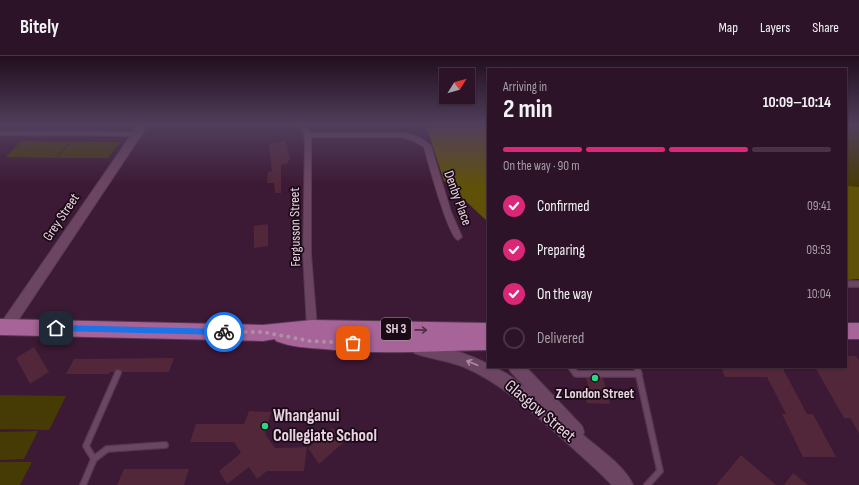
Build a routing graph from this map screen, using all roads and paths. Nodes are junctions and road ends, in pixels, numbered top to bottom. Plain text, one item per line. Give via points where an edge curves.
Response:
1 (130, 145) edge
2 (307, 145) edge
3 (425, 145) edge
4 (458, 237) dead end
5 (847, 284) edge
6 (859, 284) edge
7 (3, 327) edge
8 (312, 328) junction
9 (847, 331) edge
10 (859, 331) edge
11 (263, 332) junction
12 (486, 336) edge
13 (381, 344) junction
14 (572, 368) edge
15 (637, 368) edge
16 (519, 369) edge
17 (118, 373) dead end
18 (639, 374) junction
19 (165, 445) dead end
20 (94, 459) junction
21 (602, 463) junction
22 (83, 485) edge
23 (624, 485) edge
24 (647, 485) edge

1 - 7 main road, Grey Street
2 - 8 street, Fergusson Street via 307,254
3 - 4 street, Denby Place
5 - 6 lane
7 - 11 highway, SH 3
8 - 11 highway, SH 3
8 -> 12 highway, SH 3
9 - 10 highway
11 - 13 highway, SH 3 via 310,341
12 - 13 highway, SH 3
21 -> 13 main road, Glasgow Street via 510,384 492,373 444,353
14 - 18 lane via 576,374
15 - 18 lane
16 - 21 main road, Glasgow Street
17 - 20 lane via 86,446
18 - 24 lane via 660,471
19 - 20 lane via 107,448
20 - 22 lane
21 - 23 main road, Glasgow Street

